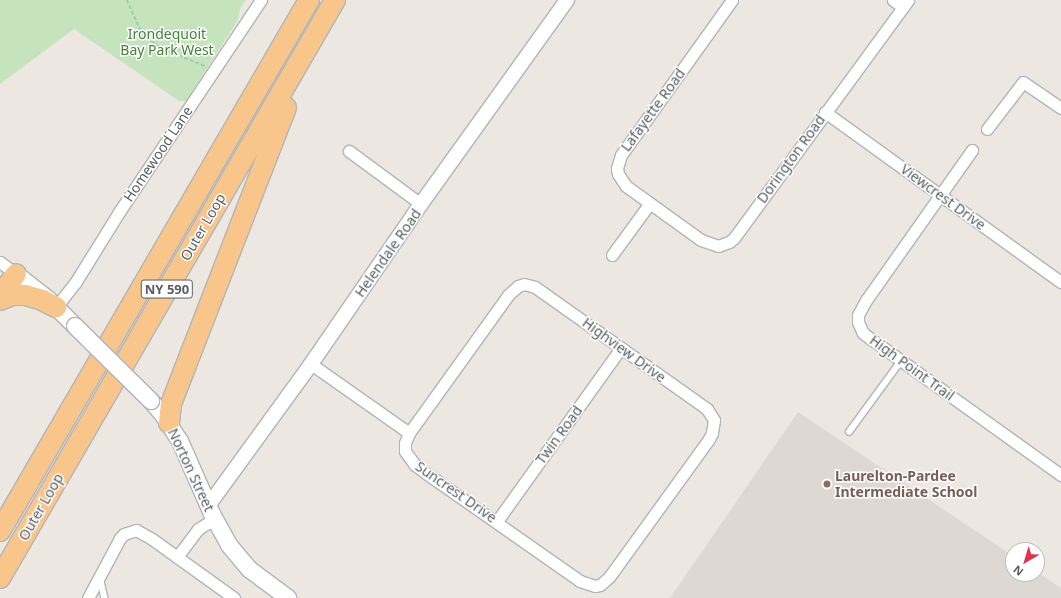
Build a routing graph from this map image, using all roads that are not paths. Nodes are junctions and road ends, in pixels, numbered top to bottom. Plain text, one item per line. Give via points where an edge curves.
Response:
1 (261, 0) edge
2 (309, 0) edge
3 (336, 0) edge
4 (568, 0) edge
5 (732, 0) edge
6 (893, 0) edge
7 (905, 3) edge
8 (1061, 108) edge
9 (825, 112) junction
10 (987, 129) dead end
11 (972, 150) dead end
12 (349, 151) dead end
13 (940, 196) junction
14 (650, 203) junction
15 (421, 204) junction
16 (612, 255) dead end
17 (0, 262) edge
18 (16, 274) junction
19 (1061, 282) edge
20 (0, 296) edge
21 (0, 300) edge
22 (56, 307) junction
23 (621, 348) junction
24 (901, 361) junction
25 (311, 364) junction
26 (169, 423) junction
27 (849, 432) dead end
28 (409, 433) junction
29 (55, 437) junction
30 (1061, 475) edge
31 (211, 513) junction
32 (0, 514) edge
33 (497, 521) junction
34 (0, 531) edge
35 (177, 557) junction
36 (100, 576) junction
37 (0, 578) edge
38 (606, 581) joint
39 (88, 598) edge
40 (106, 598) edge
41 (234, 598) edge
42 (288, 598) edge

1 - 22 street, Homewood Lane
2 - 29 highway, Outer Loop / NY 590
3 - 26 highway via 272,139 171,404
3 - 37 highway, Outer Loop / NY 590
4 - 15 street, Helendale Road
5 - 14 street, Lafayette Road via 620,155 617,168 621,180
6 - 7 street
7 - 9 street, Dorington Road
8 - 10 street via 1022,82
9 - 13 street, Viewcrest Drive
9 - 14 street, Dorington Road via 729,242 718,246 707,243
11 - 13 street, High Point Trail
12 - 15 street
13 - 19 street, Viewcrest Drive
13 - 24 street, High Point Trail via 858,315 863,333
14 - 16 street
15 - 25 street, Helendale Road
17 - 18 street
18 - 20 highway
18 - 22 main road, Norton Street
21 - 22 highway via 12,295 25,295
22 - 26 main road, Norton Street, bridge via 151,401
23 - 28 street, Highview Drive via 535,287 524,284 518,286 508,295
23 - 33 street, Twin Road
23 - 38 street, Highview Drive via 707,409 714,426 709,439
24 - 27 lane
24 - 30 street, High Point Trail
25 - 28 street
25 - 31 street, Helendale Road
26 - 31 main road, Norton Street via 190,460
28 - 33 street, Suncrest Drive via 405,451 415,465
29 - 32 highway
29 - 34 highway, Outer Loop / NY 590
31 - 35 street
31 - 42 main road, Norton Street via 229,545 244,564
33 - 38 street, Suncrest Drive via 585,584 595,586
35 - 36 street via 146,534 131,531 120,538
35 - 41 street
36 - 39 street
36 - 40 lane

